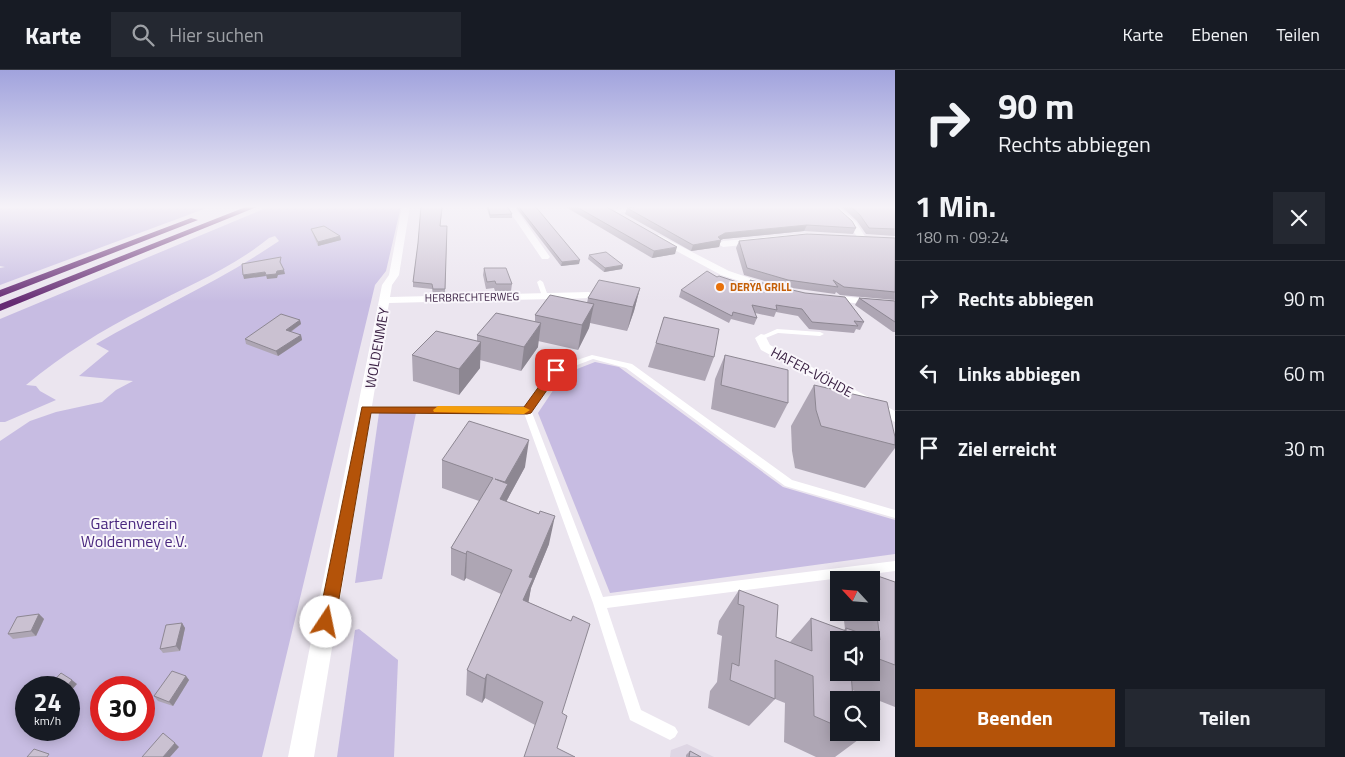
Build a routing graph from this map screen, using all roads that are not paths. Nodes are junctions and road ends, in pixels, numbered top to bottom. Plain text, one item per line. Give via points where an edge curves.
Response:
1 (146, 238) edge
2 (175, 238) edge
3 (400, 238) edge
4 (532, 238) edge
5 (660, 238) edge
6 (771, 238) edge
7 (723, 244) edge
8 (545, 257) dead end
9 (540, 282) dead end
10 (781, 290) edge
11 (0, 294) edge
12 (589, 295) edge
13 (546, 296) junction
14 (558, 296) junction
15 (814, 296) edge
16 (385, 300) junction
17 (895, 304) edge
18 (0, 308) edge
19 (565, 312) edge
20 (820, 334) dead end
21 (761, 338) joint
22 (366, 409) junction
23 (527, 410) junction
24 (895, 417) edge
25 (895, 514) edge
26 (895, 566) edge
27 (599, 604) junction
28 (670, 732) dead end
29 (300, 757) edge

1 - 11 highway
2 - 18 highway
3 - 16 street, WOLDENMEY via 394,275
4 - 8 street
5 - 10 street via 725,272
6 - 7 street
9 - 13 lane
12 - 14 street, HERBRECHTERWEG
13 - 14 street, HERBRECHTERWEG
13 - 16 street, HERBRECHTERWEG
14 - 19 street
15 - 17 street
16 - 22 street, WOLDENMEY
20 - 21 lane via 777,331
21 - 24 street, HAFER-VÖHDE via 765,347
22 - 23 lane
22 - 29 street, WOLDENMEY
23 - 25 lane via 556,370 592,357 629,366 789,483
23 - 27 lane
26 - 27 lane
27 - 28 lane via 634,715

